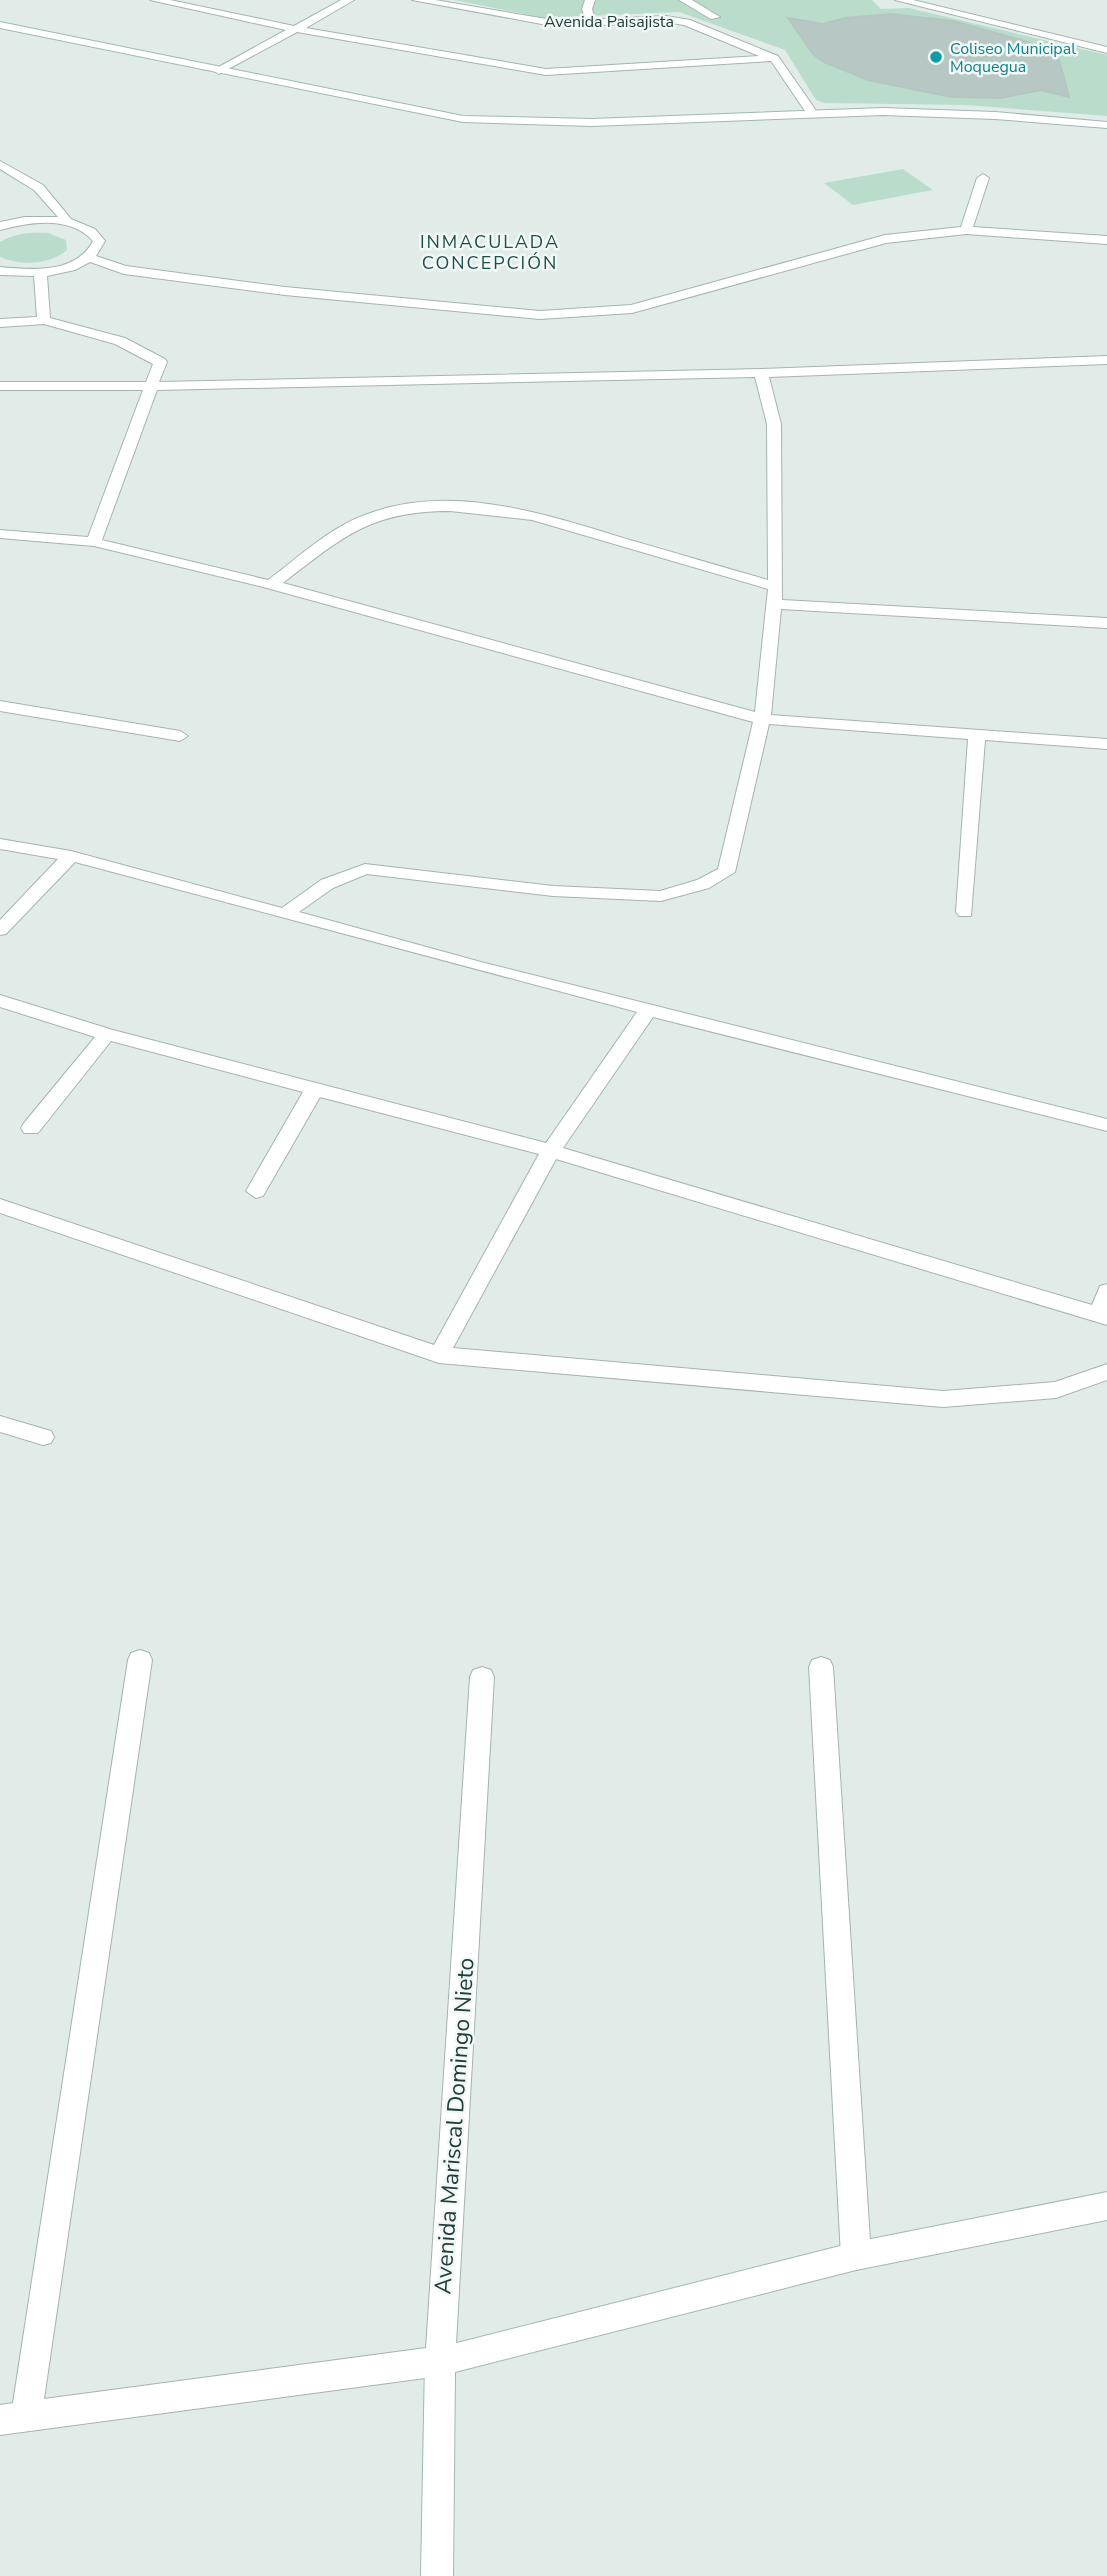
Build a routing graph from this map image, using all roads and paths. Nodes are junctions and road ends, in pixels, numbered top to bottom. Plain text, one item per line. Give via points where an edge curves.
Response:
1 (155, 0) edge
2 (349, 0) edge
3 (417, 0) edge
4 (590, 0) edge
5 (684, 0) edge
6 (908, 1) edge
7 (715, 17) dead end
8 (592, 23) junction
9 (0, 25) edge
10 (296, 29) junction
11 (1107, 50) edge
12 (774, 58) junction
13 (219, 71) junction
14 (810, 112) junction
15 (1107, 125) edge
16 (0, 165) edge
17 (983, 178) dead end
18 (67, 222) junction
19 (0, 226) edge
20 (966, 230) junction
21 (1107, 240) edge
22 (89, 258) junction
23 (0, 271) edge
24 (40, 273) junction
25 (44, 320) junction
26 (0, 323) edge
27 (1107, 360) edge
28 (761, 373) junction
29 (0, 386) edge
30 (153, 386) junction
31 (0, 534) edge
32 (94, 542) junction
33 (271, 585) junction
34 (775, 595) junction
35 (1107, 623) edge
36 (0, 706) edge
37 (762, 719) junction
38 (977, 734) junction
39 (180, 736) dead end
40 (1107, 744) edge
41 (0, 844) edge
42 (71, 856) junction
43 (965, 912) dead end
44 (287, 913) junction
45 (0, 930) edge
46 (0, 1001) edge
47 (649, 1009) junction
48 (107, 1034) junction
49 (316, 1087) junction
50 (1107, 1125) edge
51 (32, 1128) dead end
52 (551, 1151) junction
53 (256, 1191) dead end
54 (0, 1206) edge
55 (1107, 1291) edge
56 (1103, 1315) edge
57 (439, 1355) junction
58 (1107, 1372) edge
59 (0, 1424) edge
60 (43, 1437) dead end
61 (140, 1660) dead end
62 (821, 1667) dead end
63 (482, 1677) dead end
64 (1107, 2206) edge
65 (856, 2256) junction
66 (440, 2361) junction
67 (13, 2418) edge
68 (437, 2576) edge

1 - 10 street
2 - 10 street
3 - 8 street, Avenida Paisajista via 558,24
4 - 8 street via 587,9
5 - 7 street
6 - 11 street
8 - 12 street, Avenida Paisajista via 686,22
9 - 13 street
10 - 12 street via 546,72
10 - 13 street
12 - 14 street
13 - 14 street via 463,119 506,123
14 - 15 street via 1014,116
16 - 18 street via 19,172
17 - 20 street
18 - 19 street via 33,220
18 - 22 street via 94,233 99,242
20 - 21 street
20 - 22 street via 885,239 632,309 598,314 540,315 285,291 124,270
22 - 24 street
23 - 24 street
24 - 25 street
25 - 26 street
25 - 30 street via 120,341 160,362
27 - 28 street
28 - 30 street
28 - 34 street via 774,424
29 - 30 street
30 - 32 street
31 - 32 street
32 - 33 street
33 - 34 street via 338,534 370,517 401,509 495,510 534,516
33 - 37 street
34 - 35 street
34 - 37 street
36 - 39 street
37 - 38 street
37 - 44 street via 726,872 703,884 661,896 553,891 365,869 327,884
38 - 40 street
38 - 43 street
41 - 42 street
42 - 44 street
42 - 45 street
44 - 47 street
46 - 48 street
47 - 50 street
47 - 52 street
48 - 49 street
48 - 51 street
49 - 52 street
49 - 53 street
52 - 56 street
52 - 57 street
54 - 57 street
55 - 56 street
57 - 58 street via 943,1399 1056,1390
59 - 60 street
61 - 67 street
62 - 65 street
63 - 66 street, Avenida Mariscal Domingo Nieto
64 - 65 street
65 - 66 street
66 - 67 street
66 - 68 street, Avenida Mariscal Domingo Nieto

